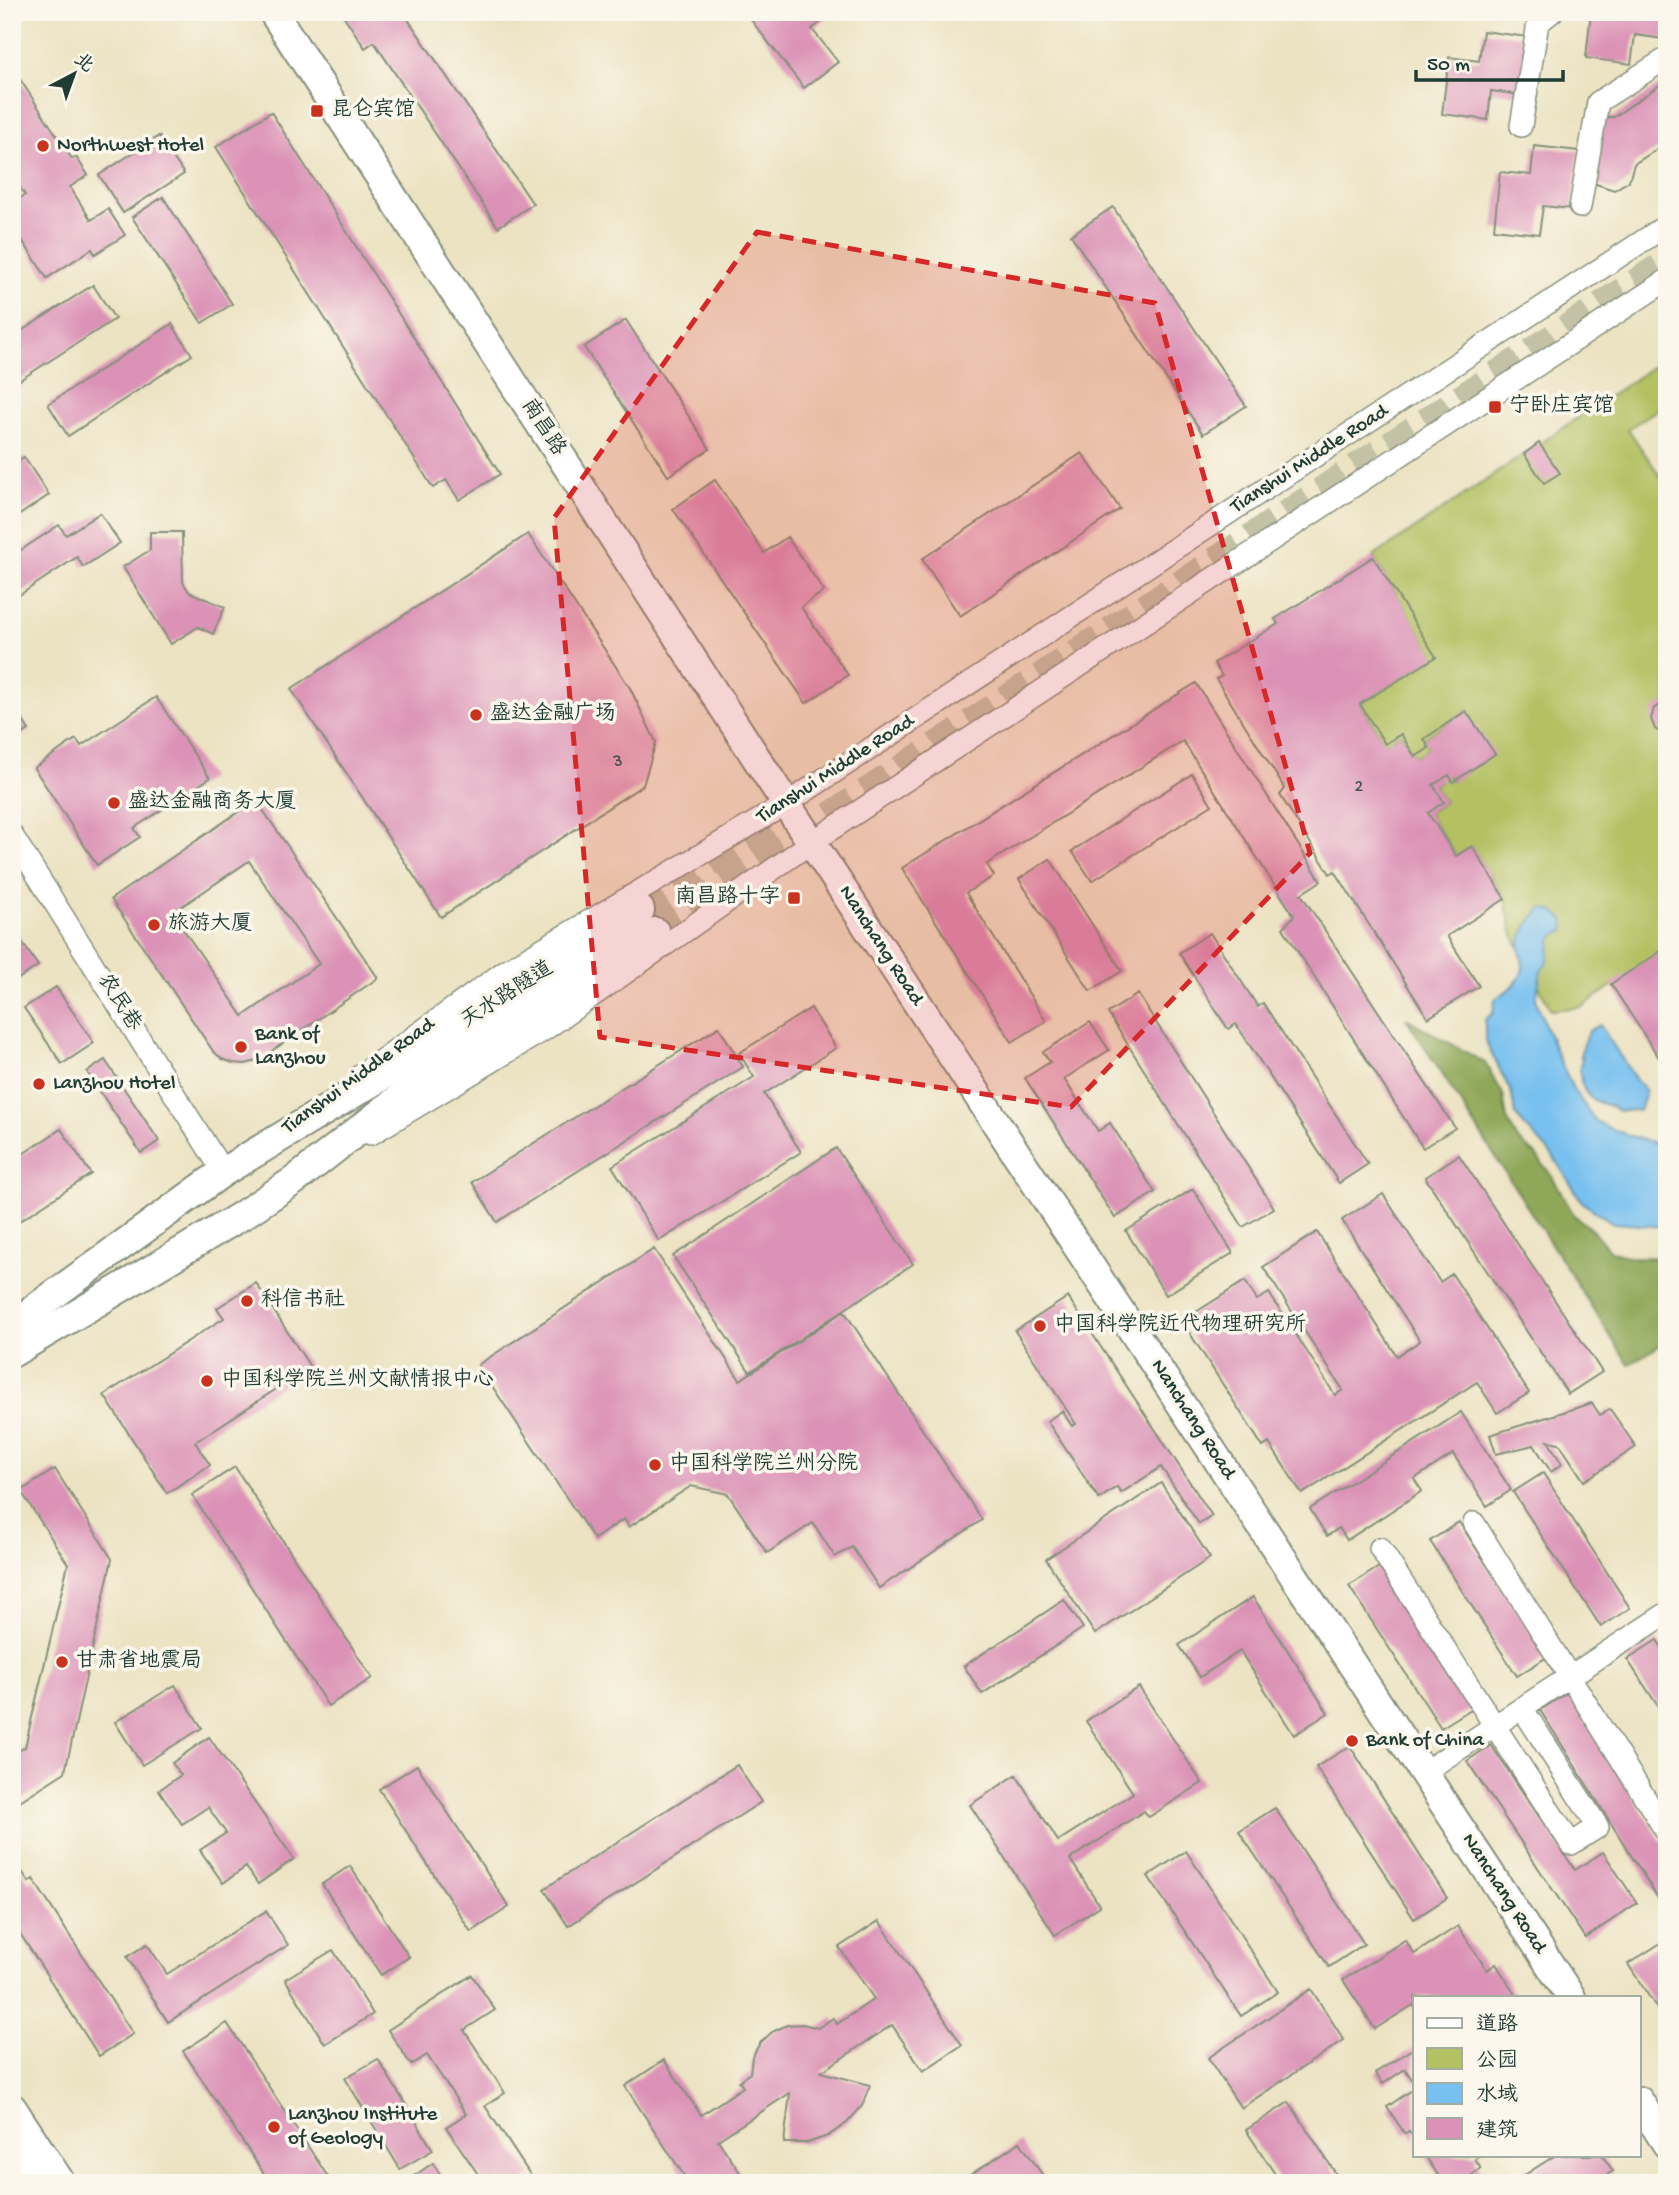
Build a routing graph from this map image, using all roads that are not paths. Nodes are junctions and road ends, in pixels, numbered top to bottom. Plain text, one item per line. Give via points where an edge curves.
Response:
1 (273, 12) edge
2 (1552, 12) edge
3 (1667, 58) edge
4 (1521, 126) dead end
5 (1580, 207) dead end
6 (1667, 225) edge
7 (1667, 280) edge
8 (786, 804) junction
9 (12, 835) edge
10 (812, 842) junction
11 (266, 1144) junction
12 (223, 1171) junction
13 (295, 1180) junction
14 (12, 1325) edge
15 (12, 1353) edge
16 (1474, 1523) dead end
17 (1380, 1548) dead end
18 (1663, 1622) edge
19 (1569, 1677) junction
20 (1522, 1708) junction
21 (1494, 1726) junction
22 (1424, 1772) junction
23 (1667, 1833) edge
24 (1570, 1996) edge
25 (1640, 2103) edge
26 (12, 2108) edge
27 (1667, 2144) edge
28 (12, 2152) edge
29 (32, 2183) edge
30 (61, 2183) edge

1 - 8 main road, 南昌路
2 - 4 street via 1538,23
3 - 5 street via 1598,102
6 - 8 street, Tianshui Middle Road
7 - 10 street
8 - 10 main road, 南昌路
8 - 11 street, Tianshui Middle Road via 505,971
9 - 12 street, 农民巷
10 - 13 street via 544,1030
10 - 22 main road, Nanchang Road
11 - 12 main road, Tianshui Middle Road
11 - 13 main road, 天水路隧道 via 648,921 434,1071
12 - 14 main road, Tianshui Middle Road
13 - 15 main road
16 - 19 street
17 - 21 street
18 - 19 street
19 - 20 street
19 - 23 street
20 - 21 street
20 - 21 street via 1598,1827 1571,1844
21 - 22 street
22 - 24 main road, Nanchang Road
25 - 27 main road
26 - 30 main road
28 - 29 main road

